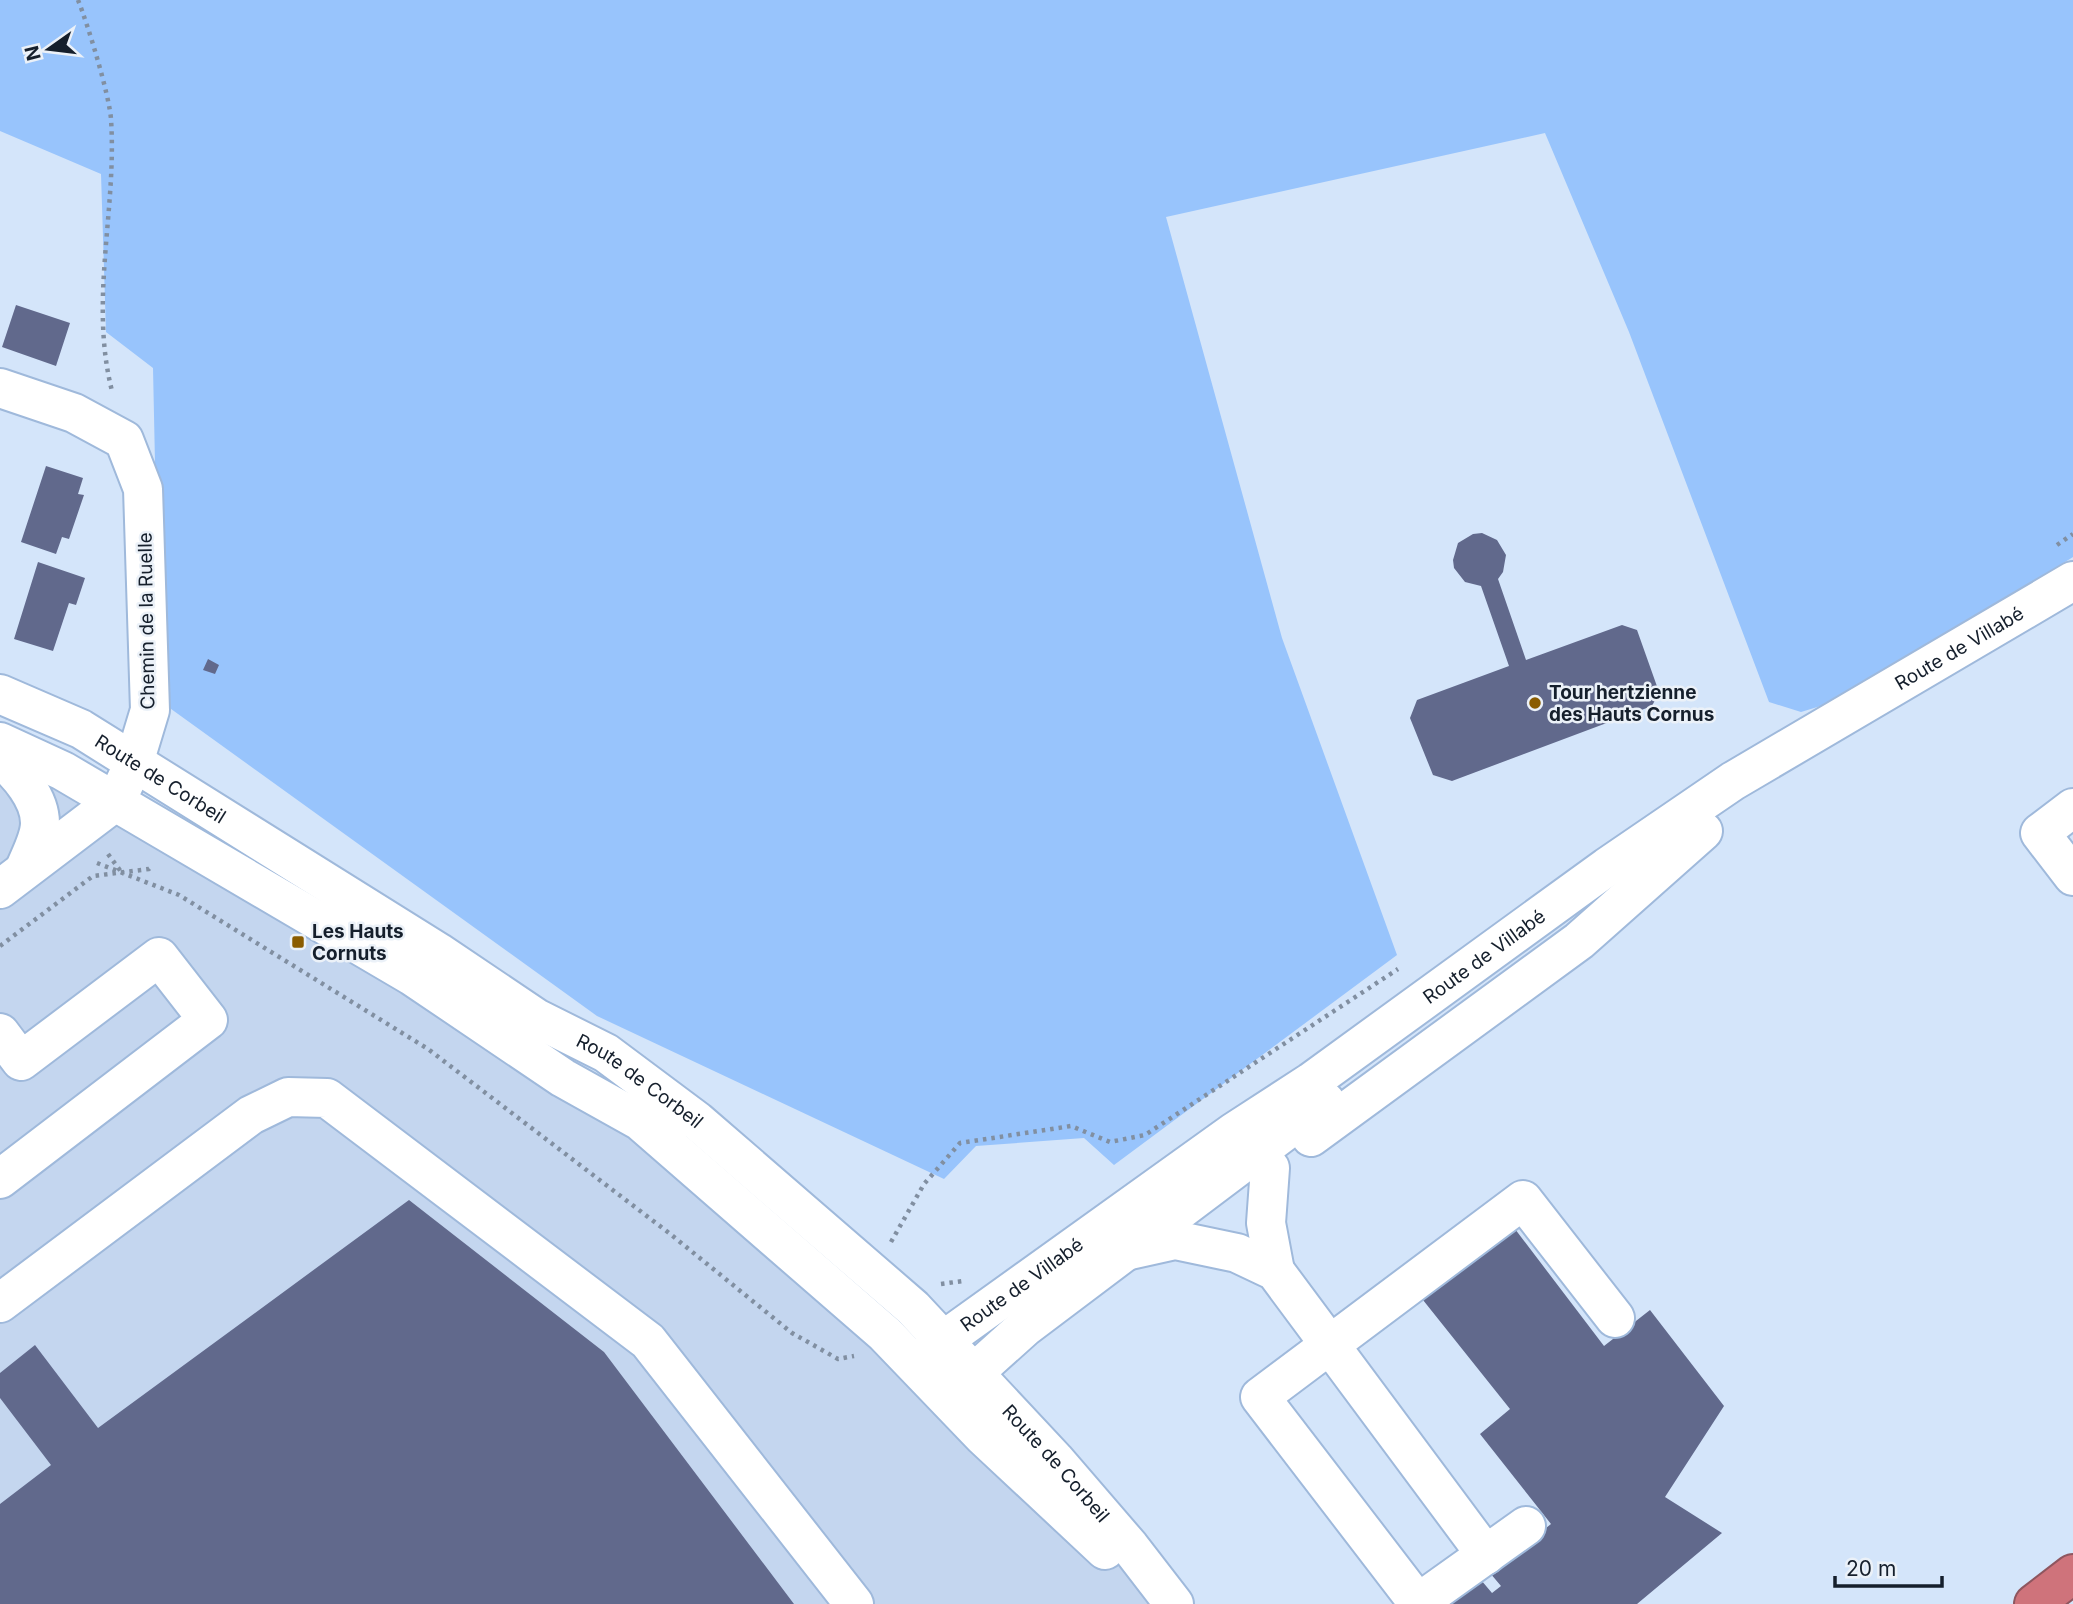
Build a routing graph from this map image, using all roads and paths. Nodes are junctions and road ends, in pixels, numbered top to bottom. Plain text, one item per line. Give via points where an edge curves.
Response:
1 (78, 0) edge
2 (0, 388) edge
3 (124, 440) junction
4 (2073, 534) edge
5 (2053, 548) dead end
6 (2073, 581) edge
7 (2073, 607) edge
8 (0, 694) edge
9 (0, 742) edge
10 (0, 758) edge
11 (134, 763) junction
12 (116, 801) junction
13 (2073, 808) edge
14 (1703, 831) junction
15 (108, 854) dead end
16 (159, 855) dead end
17 (95, 863) dead end
18 (122, 873) junction
19 (2073, 876) edge
20 (13, 877) edge
21 (0, 946) edge
22 (1408, 962) dead end
23 (0, 1033) edge
24 (1270, 1168) junction
25 (0, 1179) edge
26 (1175, 1240) junction
27 (1124, 1251) junction
28 (885, 1253) dead end
29 (1275, 1271) junction
30 (0, 1303) edge
31 (1615, 1318) dead end
32 (885, 1334) junction
33 (944, 1340) junction
34 (1331, 1345) junction
35 (915, 1366) junction
36 (974, 1371) junction
37 (947, 1398) junction
38 (1526, 1526) dead end
39 (1486, 1555) junction
40 (2073, 1574) edge
41 (853, 1604) edge
42 (1163, 1604) edge
43 (1174, 1604) edge
44 (2034, 1604) edge

1 - 3 path via 111,117 101,300 106,369
2 - 3 street via 74,413
3 - 11 street, Chemin de la Ruelle via 144,503 150,710
4 - 5 path
6 - 33 street, Route de Villabé via 1733,781
7 - 14 street, Route de Villabé
8 - 11 street, Route de Corbeil via 81,729
9 - 12 street, Route de Corbeil
10 - 20 street via 30,792 40,825
11 - 12 street, Chemin de la Ruelle
11 - 33 street, Route de Corbeil via 536,1018 606,1053 697,1121
12 - 20 street
12 - 32 street, Route de Corbeil via 412,976 563,1078 640,1121
13 - 19 street via 2040,832
14 - 24 street via 1579,941
14 - 27 street, Route de Villabé via 1548,936
15 - 18 path
16 - 18 path via 149,869
17 - 18 path
18 - 21 path via 93,876
18 - 32 path via 179,895 428,1049 792,1333 838,1359 864,1353
22 - 28 path via 1145,1135 1110,1142 1071,1126 960,1143 924,1184
23 - 25 street via 21,1061 159,957 208,1020
24 - 26 street
24 - 29 street via 1266,1223
26 - 27 street
26 - 29 street via 1237,1253
27 - 36 street, Route de Villabé
29 - 34 street
30 - 41 street via 251,1115 288,1097 327,1098 648,1341
31 - 34 street via 1523,1200
32 - 35 street, Route de Corbeil
33 - 35 street, Route de Villabé
33 - 36 street, Route de Corbeil
34 - 39 street
34 - 39 street via 1260,1397 1418,1603
35 - 37 street, Route de Corbeil
36 - 37 street, Route de Villabé
36 - 43 street, Route de Corbeil via 1130,1547
37 - 42 street, Route de Corbeil
38 - 39 street
40 - 44 highway

